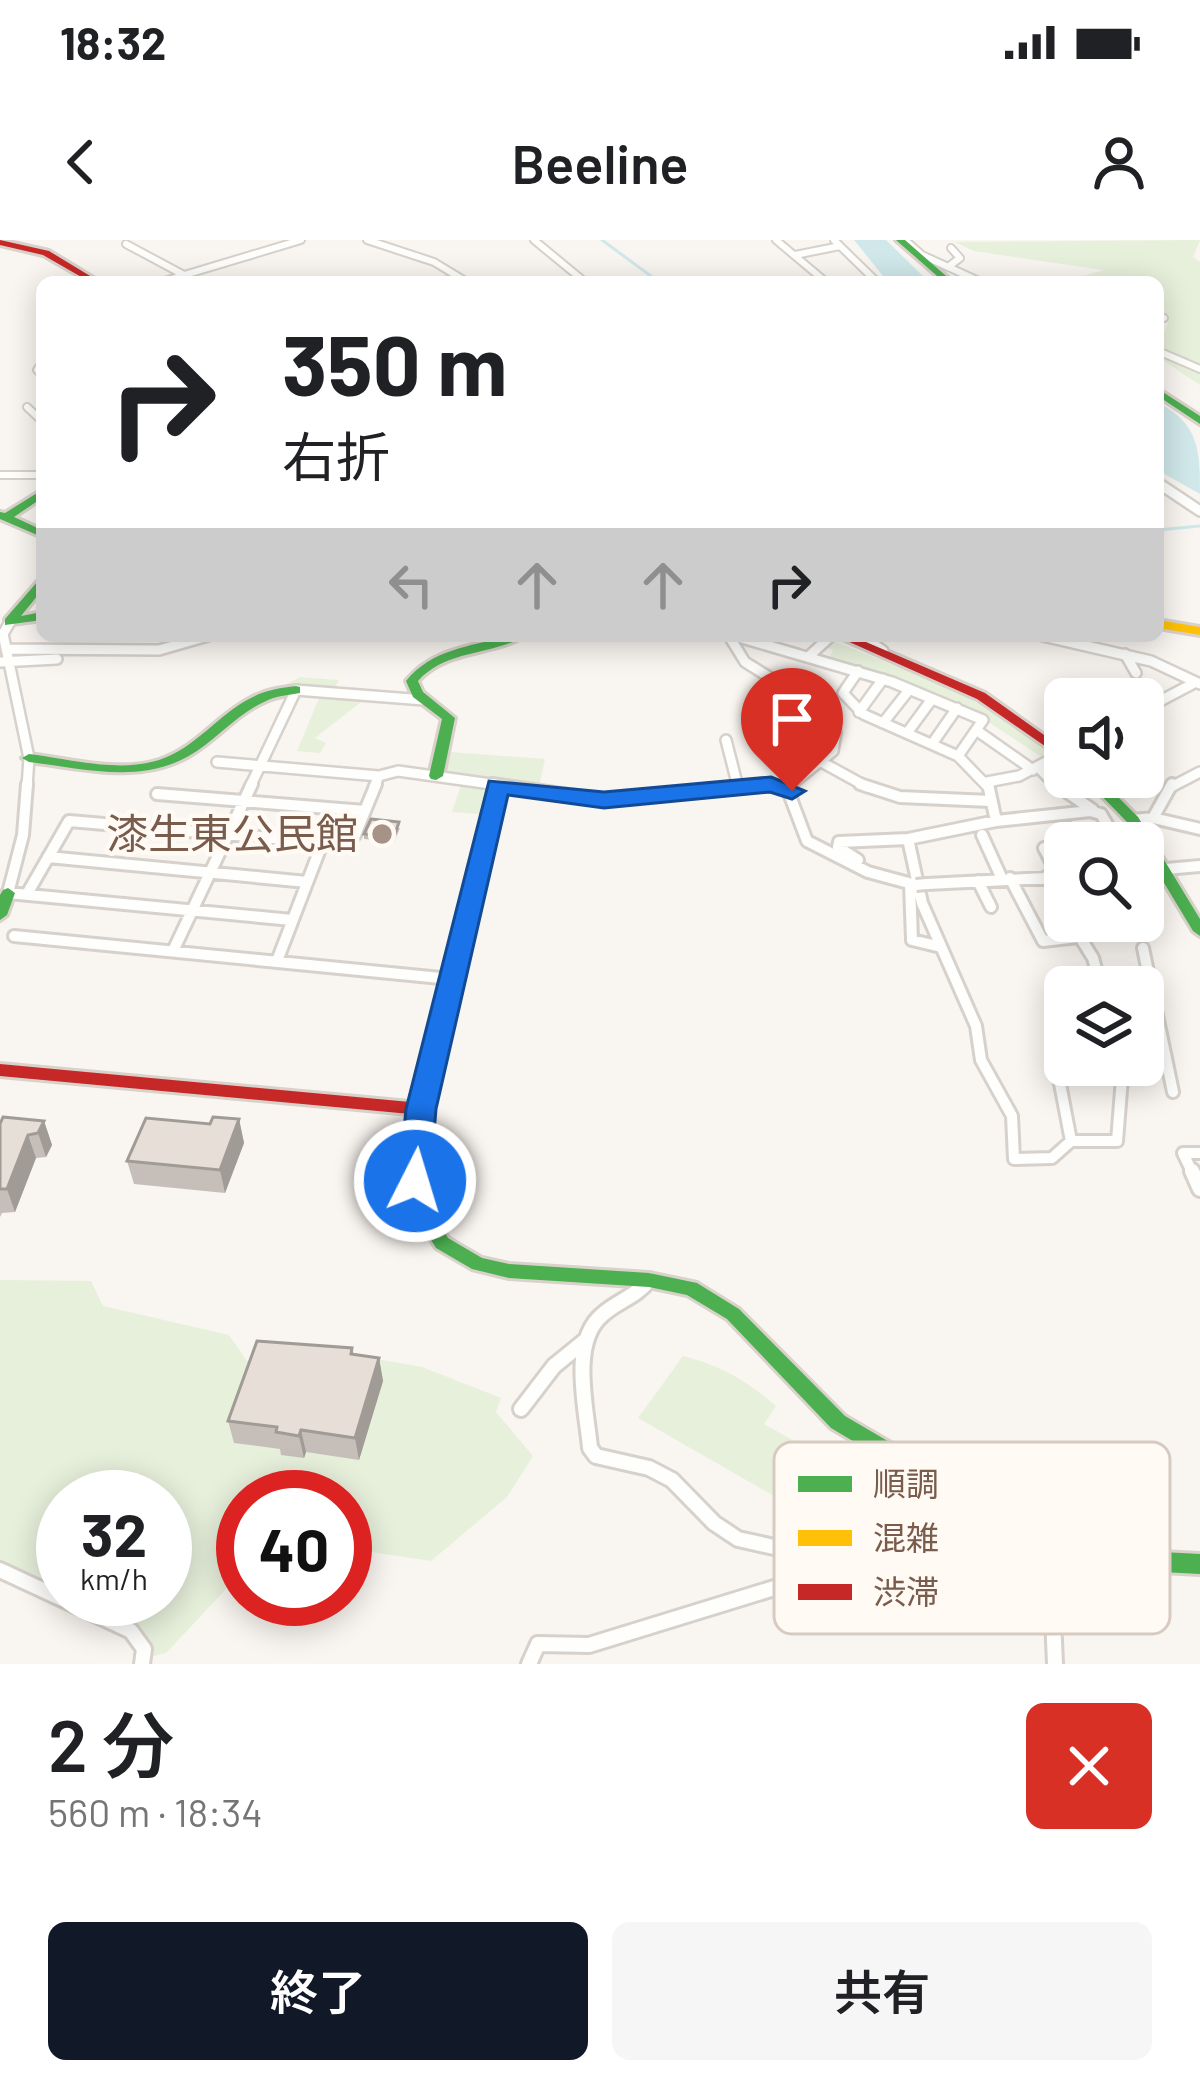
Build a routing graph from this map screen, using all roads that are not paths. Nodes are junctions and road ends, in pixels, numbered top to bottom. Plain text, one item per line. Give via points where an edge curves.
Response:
1 (266, 240) edge
2 (301, 240) edge
3 (367, 240) edge
4 (533, 240) edge
5 (776, 240) edge
6 (902, 240) edge
7 (0, 242) edge
8 (837, 243) edge
9 (126, 244) dead end
10 (279, 247) junction
11 (951, 248) dead end
12 (795, 255) junction
13 (948, 274) edge
14 (185, 275) junction
15 (86, 276) edge
16 (182, 276) edge
17 (458, 276) edge
18 (578, 276) edge
19 (819, 276) edge
20 (871, 276) edge
21 (1164, 354) edge
22 (1200, 369) edge
23 (1164, 396) edge
24 (27, 407) dead end
25 (36, 415) edge
26 (1200, 421) edge
27 (0, 475) edge
28 (36, 475) edge
29 (1164, 487) edge
30 (36, 498) edge
31 (1200, 511) edge
32 (4, 515) edge
33 (36, 531) edge
34 (36, 590) edge
35 (36, 617) edge
36 (5, 623) edge
37 (1164, 625) edge
38 (1200, 632) edge
39 (187, 642) edge
40 (499, 642) edge
41 (735, 642) edge
42 (754, 642) edge
43 (824, 642) edge
44 (857, 642) edge
45 (870, 642) edge
46 (1070, 642) edge
47 (887, 654) junction
48 (1125, 654) junction
49 (5, 657) edge
50 (808, 657) junction
51 (57, 659) dead end
52 (858, 671) junction
53 (1136, 673) dead end
54 (884, 680) junction
55 (1198, 683) edge
56 (296, 689) junction
57 (909, 690) junction
58 (932, 699) junction
59 (424, 700) junction
60 (1164, 700) edge
61 (957, 707) junction
62 (859, 712) junction
63 (883, 723) junction
64 (976, 730) junction
65 (908, 733) junction
66 (726, 740) dead end
67 (1044, 740) edge
68 (932, 743) junction
69 (958, 756) junction
70 (29, 758) junction
71 (818, 760) junction
72 (217, 762) dead end
73 (1044, 764) edge
74 (261, 765) junction
75 (1035, 769) junction
76 (1200, 772) edge
77 (379, 776) junction
78 (436, 776) junction
79 (986, 782) junction
80 (498, 786) junction
81 (738, 788) junction
82 (787, 788) junction
83 (157, 794) dead end
84 (1111, 798) edge
85 (244, 801) junction
86 (990, 801) junction
87 (365, 812) junction
88 (1095, 812) junction
89 (1153, 818) junction
90 (1133, 820) junction
91 (996, 821) junction
92 (1107, 822) edge
93 (1200, 829) edge
94 (982, 835) dead end
95 (227, 836) junction
96 (908, 839) junction
97 (322, 844) junction
98 (48, 857) junction
99 (1200, 868) edge
100 (6, 869) edge
101 (1174, 869) junction
102 (1164, 870) edge
103 (210, 873) junction
104 (887, 878) junction
105 (1044, 878) edge
106 (1006, 879) junction
107 (978, 881) junction
108 (308, 882) junction
109 (918, 884) junction
110 (8, 892) junction
111 (27, 894) junction
112 (991, 908) dead end
113 (192, 911) junction
114 (0, 915) edge
115 (292, 920) junction
116 (1200, 931) edge
117 (14, 936) dead end
118 (1044, 941) edge
119 (941, 946) junction
120 (1143, 948) dead end
121 (173, 951) junction
122 (278, 961) junction
123 (1146, 966) edge
124 (451, 979) junction
125 (1164, 1056) edge
126 (0, 1070) edge
127 (1060, 1086) edge
128 (1121, 1086) edge
129 (1173, 1092) dead end
130 (421, 1109) junction
131 (1071, 1141) junction
132 (1200, 1153) edge
133 (1200, 1189) edge
134 (650, 1280) junction
135 (586, 1340) junction
136 (521, 1409) dead end
137 (872, 1442) edge
138 (774, 1547) edge
139 (1170, 1562) edge
140 (1200, 1564) edge
141 (0, 1570) edge
142 (774, 1587) edge
143 (1050, 1634) edge
144 (142, 1664) edge
145 (529, 1664) edge
146 (1055, 1664) edge

1 - 10 street
2 - 10 street
3 - 17 street
4 - 18 street
5 - 12 street
6 - 13 main road
7 - 15 main road via 46,253
8 - 12 street
8 - 20 street
9 - 14 street
10 - 14 street
11 - 13 street via 960,258
12 - 19 street
14 - 16 street
21 - 22 street
23 - 26 main road
24 - 25 street
27 - 28 street
29 - 31 street
30 - 32 main road
32 - 33 main road
34 - 36 main road
35 - 36 main road
36 - 49 street
37 - 38 main road
39 - 49 street
40 - 59 main road via 427,663 412,682
41 - 71 street via 745,662 836,733 837,745
42 - 50 street
43 - 50 street
44 - 47 main road
45 - 47 street
46 - 48 street
47 - 67 main road via 981,696
48 - 53 street
48 - 55 street
49 - 51 street
49 - 70 street
50 - 52 street
52 - 54 street
52 - 62 street via 843,692
54 - 57 street
54 - 62 street
55 - 60 street
56 - 59 street
56 - 70 main road via 254,694 212,739 157,765
56 - 74 street
57 - 58 street
57 - 63 street
58 - 61 street
58 - 65 street
59 - 78 main road via 450,726
61 - 64 street via 982,720
61 - 68 street
62 - 63 street
63 - 65 street
64 - 69 street
64 - 75 street
65 - 68 street
66 - 81 street
68 - 69 street
69 - 79 street
70 - 100 street via 23,835
71 - 82 street
71 - 86 street via 887,798
72 - 74 street
73 - 75 street
74 - 77 street
74 - 85 street
75 - 79 street
75 - 88 street
76 - 89 street via 1173,783
77 - 78 street
77 - 87 street
78 - 80 street
79 - 86 street
80 - 81 street via 604,800
80 - 124 main road
81 - 82 street
82 - 104 street via 807,842
83 - 85 street
84 - 90 main road
85 - 87 street
85 - 95 street
86 - 91 street
87 - 97 street via 351,840
88 - 91 street
88 - 92 street
89 - 90 street
89 - 93 street
90 - 101 main road
91 - 96 street
94 - 106 street
95 - 97 street
95 - 98 street via 68,821
95 - 103 street
96 - 104 street via 837,844
96 - 119 street
97 - 108 street
98 - 103 street
98 - 111 street
99 - 101 street
100 - 110 street
101 - 102 street
101 - 116 main road
103 - 108 street
103 - 113 street
104 - 109 street
105 - 106 street
106 - 107 street
106 - 118 street
107 - 109 street
107 - 112 street
108 - 115 street
109 - 119 street via 912,940
110 - 111 street
110 - 114 main road
111 - 113 street
113 - 115 street
113 - 121 street
115 - 122 street
117 - 121 street
119 - 131 street via 976,1026 981,1060 1012,1116 1014,1159 1052,1158
120 - 123 street
121 - 122 street
122 - 124 street
124 - 130 main road
125 - 129 street
126 - 130 main road
127 - 131 street
128 - 131 street via 1117,1141
130 - 134 main road via 416,1201 424,1222 456,1254 509,1271
132 - 133 street via 1183,1153
134 - 135 street via 596,1320
134 - 137 main road via 713,1300 838,1422
135 - 136 street
135 - 138 street via 596,1456 649,1468 738,1539
139 - 140 main road
141 - 144 street via 130,1631 144,1649
142 - 145 street via 589,1645 538,1644
143 - 146 street

